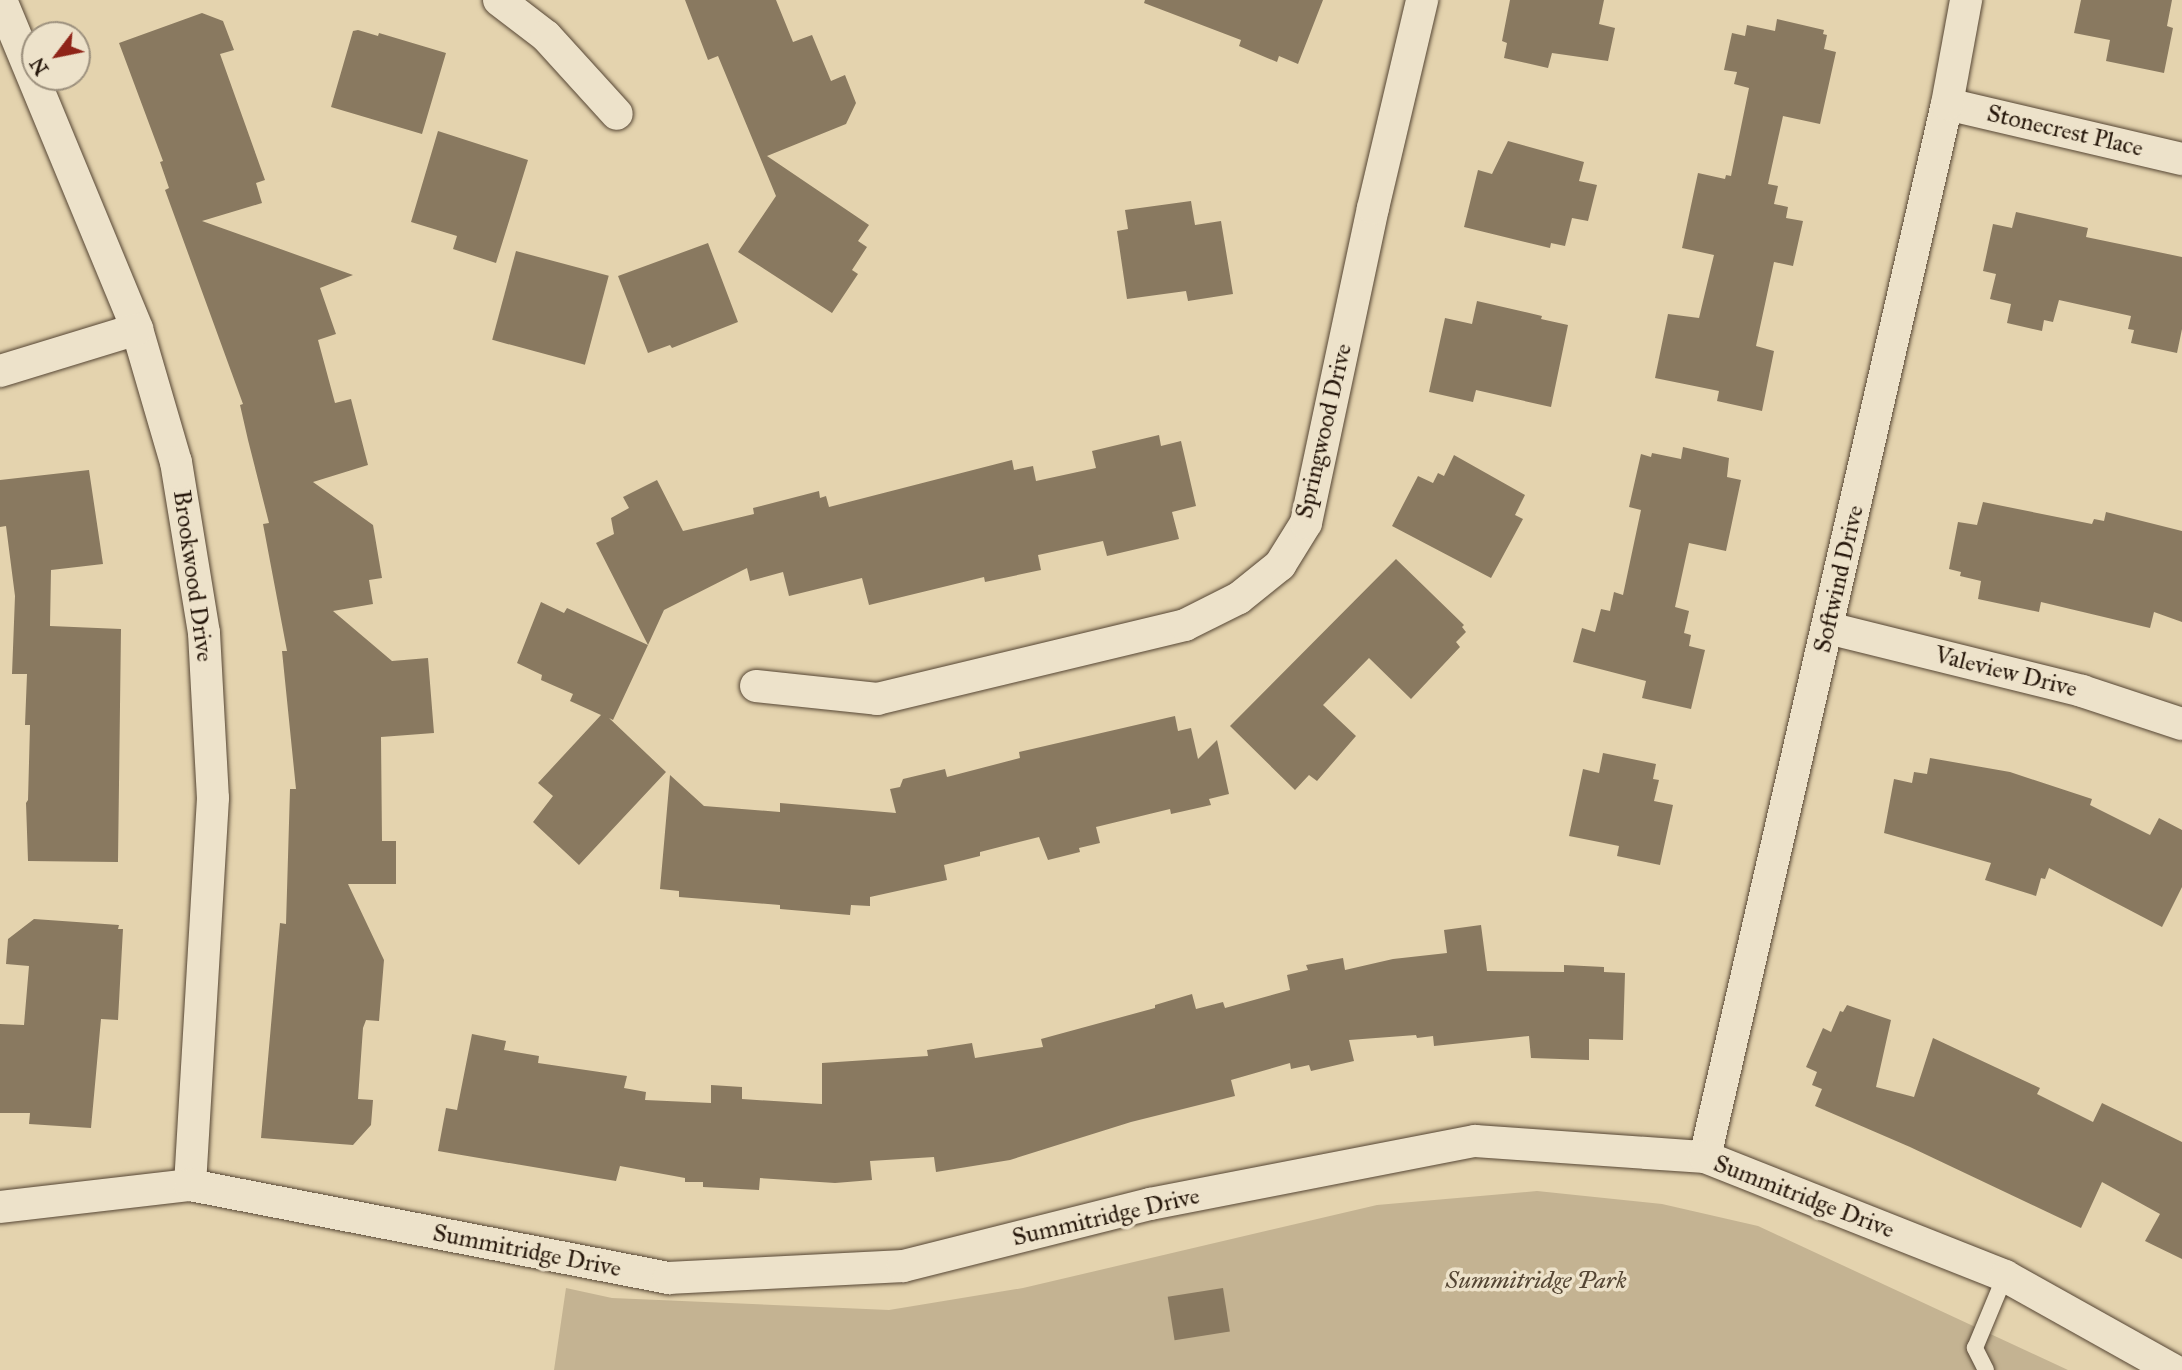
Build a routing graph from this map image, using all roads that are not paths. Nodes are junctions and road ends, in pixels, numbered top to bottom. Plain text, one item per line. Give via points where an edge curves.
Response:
1 (499, 0) edge
2 (1422, 0) edge
3 (1966, 0) edge
4 (3, 1) edge
5 (1947, 104) junction
6 (617, 114) dead end
7 (2182, 159) edge
8 (137, 329) junction
9 (0, 371) edge
10 (1828, 628) junction
11 (756, 686) dead end
12 (2182, 724) edge
13 (1705, 1157) junction
14 (190, 1185) junction
15 (0, 1207) edge
16 (2005, 1276) junction
17 (1986, 1370) edge
18 (2173, 1370) edge

1 - 6 street via 546,36
2 - 11 street, Springwood Drive via 1306,523 1280,565 1239,598 1185,625 877,699
3 - 5 street, Softwind Drive
4 - 8 street, Brookwood Drive
5 - 7 street, Stonecrest Place
5 - 10 street, Softwind Drive
8 - 9 street
8 - 14 street, Brookwood Drive via 176,462 204,633 213,798
10 - 12 street, Valeview Drive via 2082,691
10 - 13 street, Softwind Drive
13 - 14 street, Summitridge Drive via 1475,1141 1150,1204 903,1266 669,1278
13 - 16 street, Summitridge Drive
14 - 15 street, Summitridge Drive
16 - 17 lane via 1975,1348
16 - 18 street, Summitridge Drive

